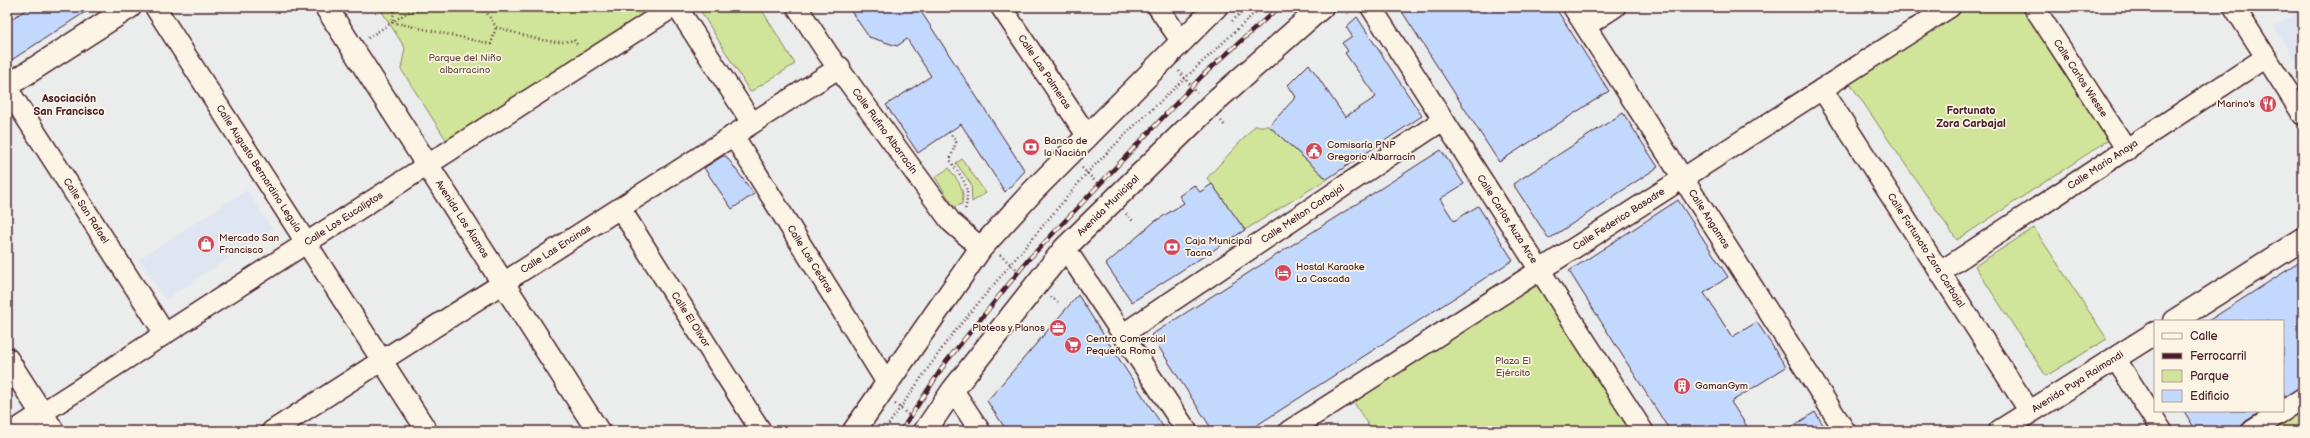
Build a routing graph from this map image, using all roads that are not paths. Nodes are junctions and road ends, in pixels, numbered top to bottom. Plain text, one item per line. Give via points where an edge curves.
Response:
1 (130, 7) edge
2 (155, 7) edge
3 (326, 7) edge
4 (797, 7) edge
5 (1001, 7) edge
6 (1158, 7) edge
7 (1322, 7) edge
8 (1371, 7) edge
9 (1573, 7) edge
10 (1615, 7) edge
11 (1950, 7) edge
12 (2034, 7) edge
13 (2234, 7) edge
14 (669, 8) edge
15 (1223, 15) edge
16 (1586, 26) junction
17 (2266, 57) junction
18 (1176, 61) junction
19 (840, 67) junction
20 (7, 87) edge
21 (1822, 89) junction
22 (2303, 115) edge
23 (1443, 120) junction
24 (752, 123) junction
25 (733, 135) junction
26 (1088, 136) junction
27 (2127, 150) junction
28 (427, 165) junction
29 (1683, 178) junction
30 (620, 208) junction
31 (2303, 239) edge
32 (306, 243) junction
33 (1066, 248) junction
34 (990, 249) junction
35 (1539, 270) junction
36 (1940, 272) junction
37 (503, 283) junction
38 (2176, 320) edge
39 (165, 334) junction
40 (1123, 334) junction
41 (2154, 334) edge
42 (2115, 358) junction
43 (7, 359) edge
44 (382, 361) junction
45 (887, 383) junction
46 (953, 390) junction
47 (2303, 398) edge
48 (2284, 410) edge
49 (2030, 412) junction
50 (2281, 412) edge
51 (48, 422) edge
52 (2004, 430) edge
53 (14, 431) edge
54 (272, 431) edge
55 (427, 431) edge
56 (598, 431) edge
57 (761, 431) edge
58 (854, 431) edge
59 (924, 431) edge
60 (980, 431) edge
61 (1187, 431) edge
62 (1289, 431) edge
63 (1643, 431) edge
64 (1845, 431) edge
65 (2162, 431) edge
66 (2252, 431) edge

1 - 20 main road
2 - 32 street, Calle Augusto Bernardino Leguía
3 - 28 main road, Avenida Los Álamos
4 - 19 street, Calle Rufino Albarracín via 828,54
5 - 26 street, Calle Las Palmeras
6 - 18 street
7 - 33 main road, Avenida Municipal via 1209,107
8 - 23 street, Calle Carlos Auza Arce
9 - 16 street, Calle Angamos
10 - 16 street
11 - 21 street, Calle Federico Basadre
12 - 27 street, Calle Carlos Wiesse
13 - 17 street
14 - 24 street
14 - 28 street, Calle Los Eucaliptos
15 - 18 main road
16 - 29 street, Calle Angamos
17 - 22 street
17 - 27 street, Calle Mario Anaya
18 - 26 main road
19 - 24 street, Calle Las Encinas
19 - 34 street, Calle Rufino Albarracín via 951,222
20 - 39 street, Calle San Rafael
21 - 29 street, Calle Federico Basadre
21 - 36 street, Calle Fortunato Zora Carbajal
23 - 35 street, Calle Carlos Auza Arce
23 - 40 street, Calle Melton Carbajal
24 - 25 street, Calle Las Encinas
25 - 30 street, Calle Las Encinas
25 - 45 street, Calle Los Cedros
26 - 34 main road
27 - 36 street, Calle Mario Anaya
28 - 32 street, Calle Los Eucaliptos
28 - 37 main road, Avenida Los Álamos
29 - 35 street, Calle Federico Basadre
29 - 64 street, Calle Angamos
30 - 37 street, Calle Las Encinas
30 - 57 street, Calle El Olivar
31 - 38 main road
32 - 39 street, Calle Los Eucaliptos
32 - 44 street, Calle Augusto Bernardino Leguía
33 - 40 street
33 - 46 main road, Avenida Municipal
34 - 45 main road
35 - 62 street, Calle Federico Basadre
35 - 63 street, Calle Carlos Auza Arce
36 - 49 street, Calle Fortunato Zora Carbajal
37 - 44 street, Calle Las Encinas
37 - 56 main road, Avenida Los Álamos
39 - 51 street, Calle Los Eucaliptos
40 - 61 street
41 - 42 main road, Avenida Puya Raimondi
42 - 49 main road, Avenida Puya Raimondi
42 - 65 street
43 - 51 main road
44 - 54 street, Calle Las Encinas
44 - 55 street, Calle Augusto Bernardino Leguía
45 - 58 main road
46 - 59 main road, Avenida Municipal
46 - 60 street
47 - 48 street
49 - 52 main road, Avenida Puya Raimondi
50 - 66 street
51 - 53 street, Calle Los Eucaliptos

